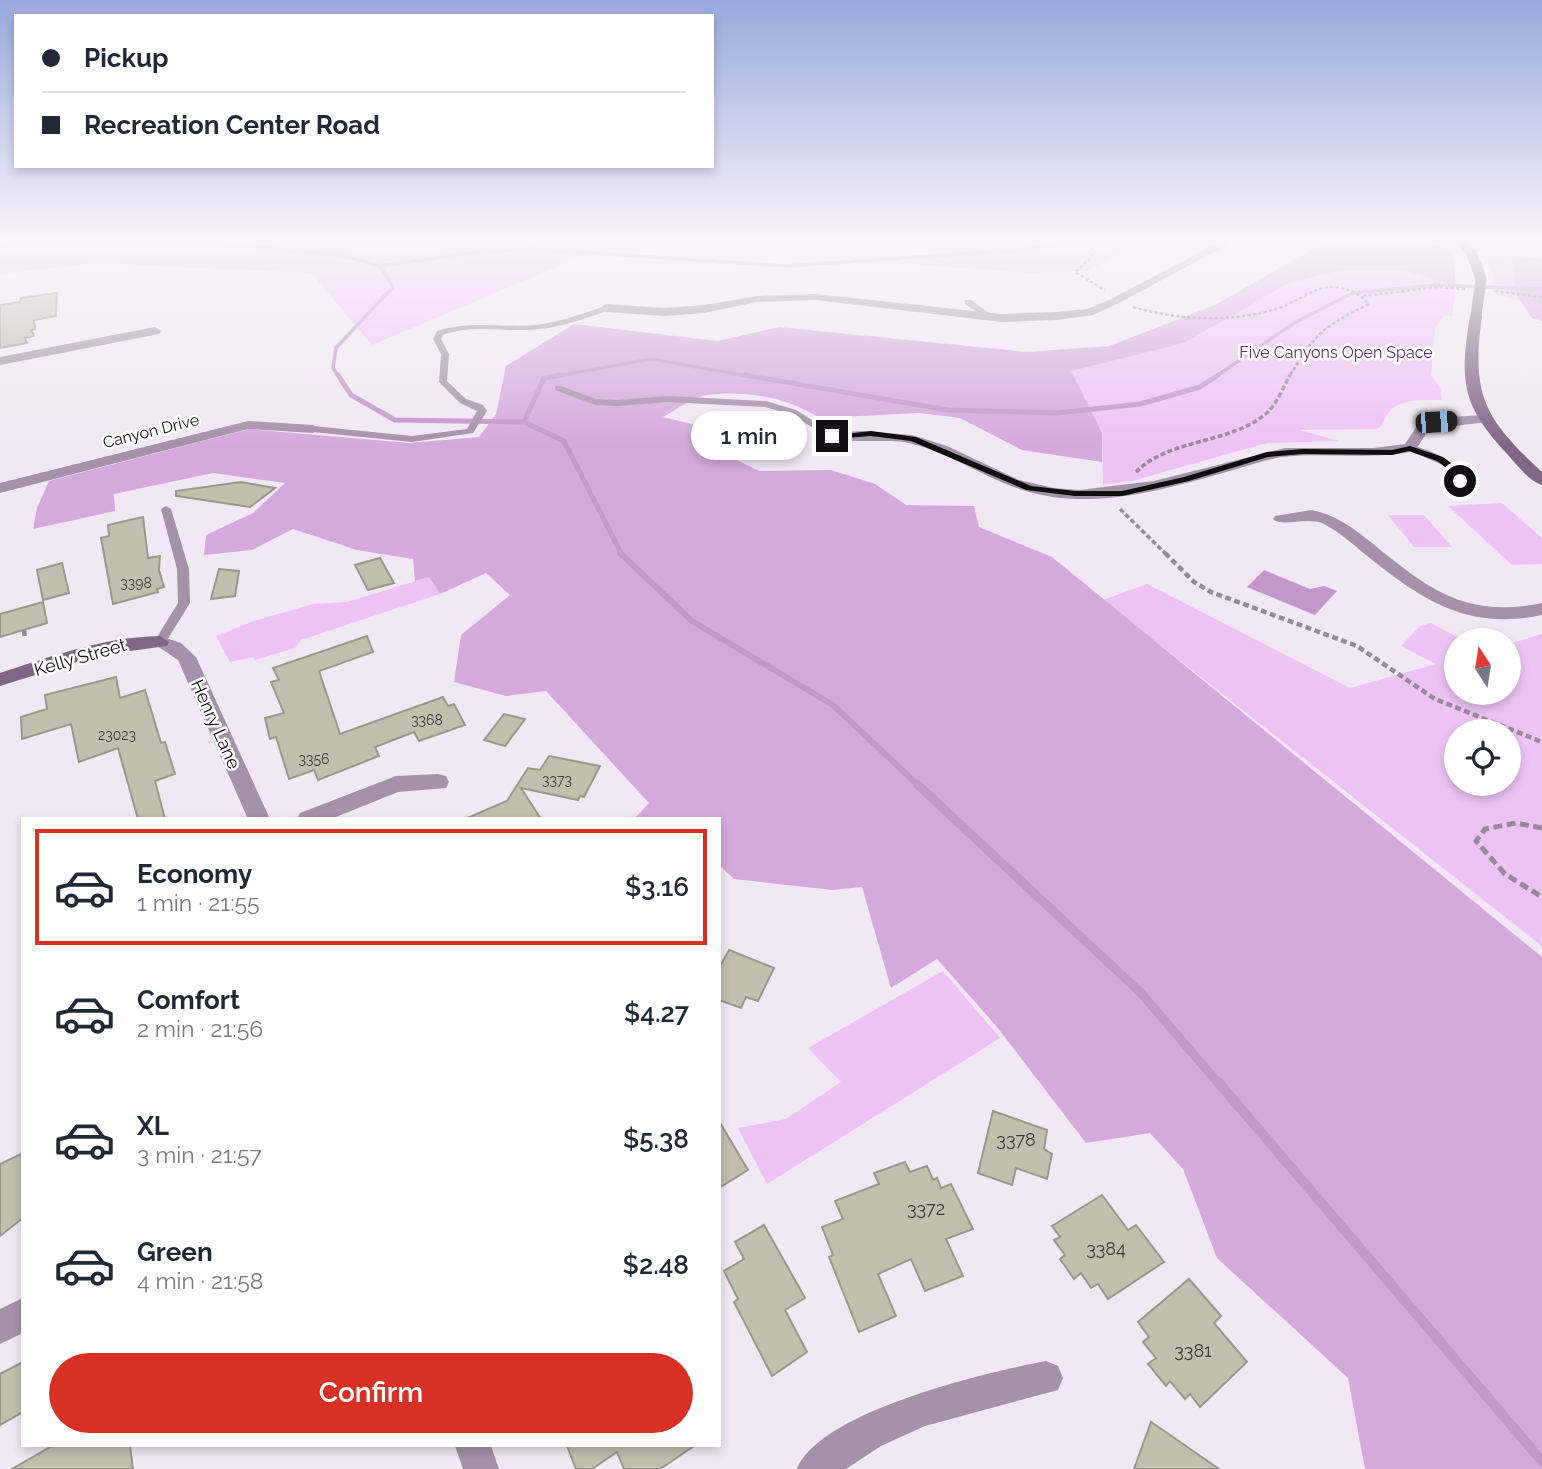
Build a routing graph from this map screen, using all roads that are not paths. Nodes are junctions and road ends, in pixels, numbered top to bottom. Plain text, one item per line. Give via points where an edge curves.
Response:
1 (717, 307) edge
2 (900, 307) edge
3 (975, 307) edge
4 (1101, 307) edge
5 (1477, 307) edge
6 (606, 308) joint
7 (991, 317) junction
8 (155, 331) dead end
9 (0, 362) edge
10 (558, 388) dead end
11 (1483, 419) junction
12 (313, 429) joint
13 (832, 436) joint
14 (1410, 448) junction
15 (1542, 480) edge
16 (1460, 481) dead end
17 (0, 488) edge
18 (166, 509) dead end
19 (1281, 519) dead end
20 (1542, 609) edge
21 (160, 642) junction
22 (0, 680) edge
23 (438, 782) dead end
24 (258, 817) edge
25 (313, 817) edge
26 (21, 1316) edge
27 (0, 1327) edge
28 (1046, 1378) dead end
29 (473, 1447) edge
30 (481, 1469) edge
31 (815, 1469) edge

1 - 6 street via 665,312
2 - 7 street
3 - 7 lane
4 - 7 street via 1056,317
5 - 11 main road, bridge via 1470,375
6 - 12 lane via 575,320 529,328 473,325 440,333 437,339 445,354 443,382 482,411 470,431 412,439
8 - 9 street
10 - 13 lane via 595,402 668,399 766,404 793,412
11 - 14 street via 1424,426
11 - 15 main road
12 - 17 street, Canyon Drive via 248,425
13 - 14 street via 913,439 1029,488 1075,494 1122,494 1267,455
14 - 16 lane via 1440,459 1456,470
18 - 21 lane via 183,569 184,603
19 - 20 street via 1298,514 1327,519 1406,578 1460,609 1510,617
21 - 22 main road, Kelly Street via 110,646
21 - 24 street, Henry Lane via 186,657
23 - 25 street via 396,784
26 - 27 street
28 - 31 street via 970,1393 897,1418
29 - 30 street

